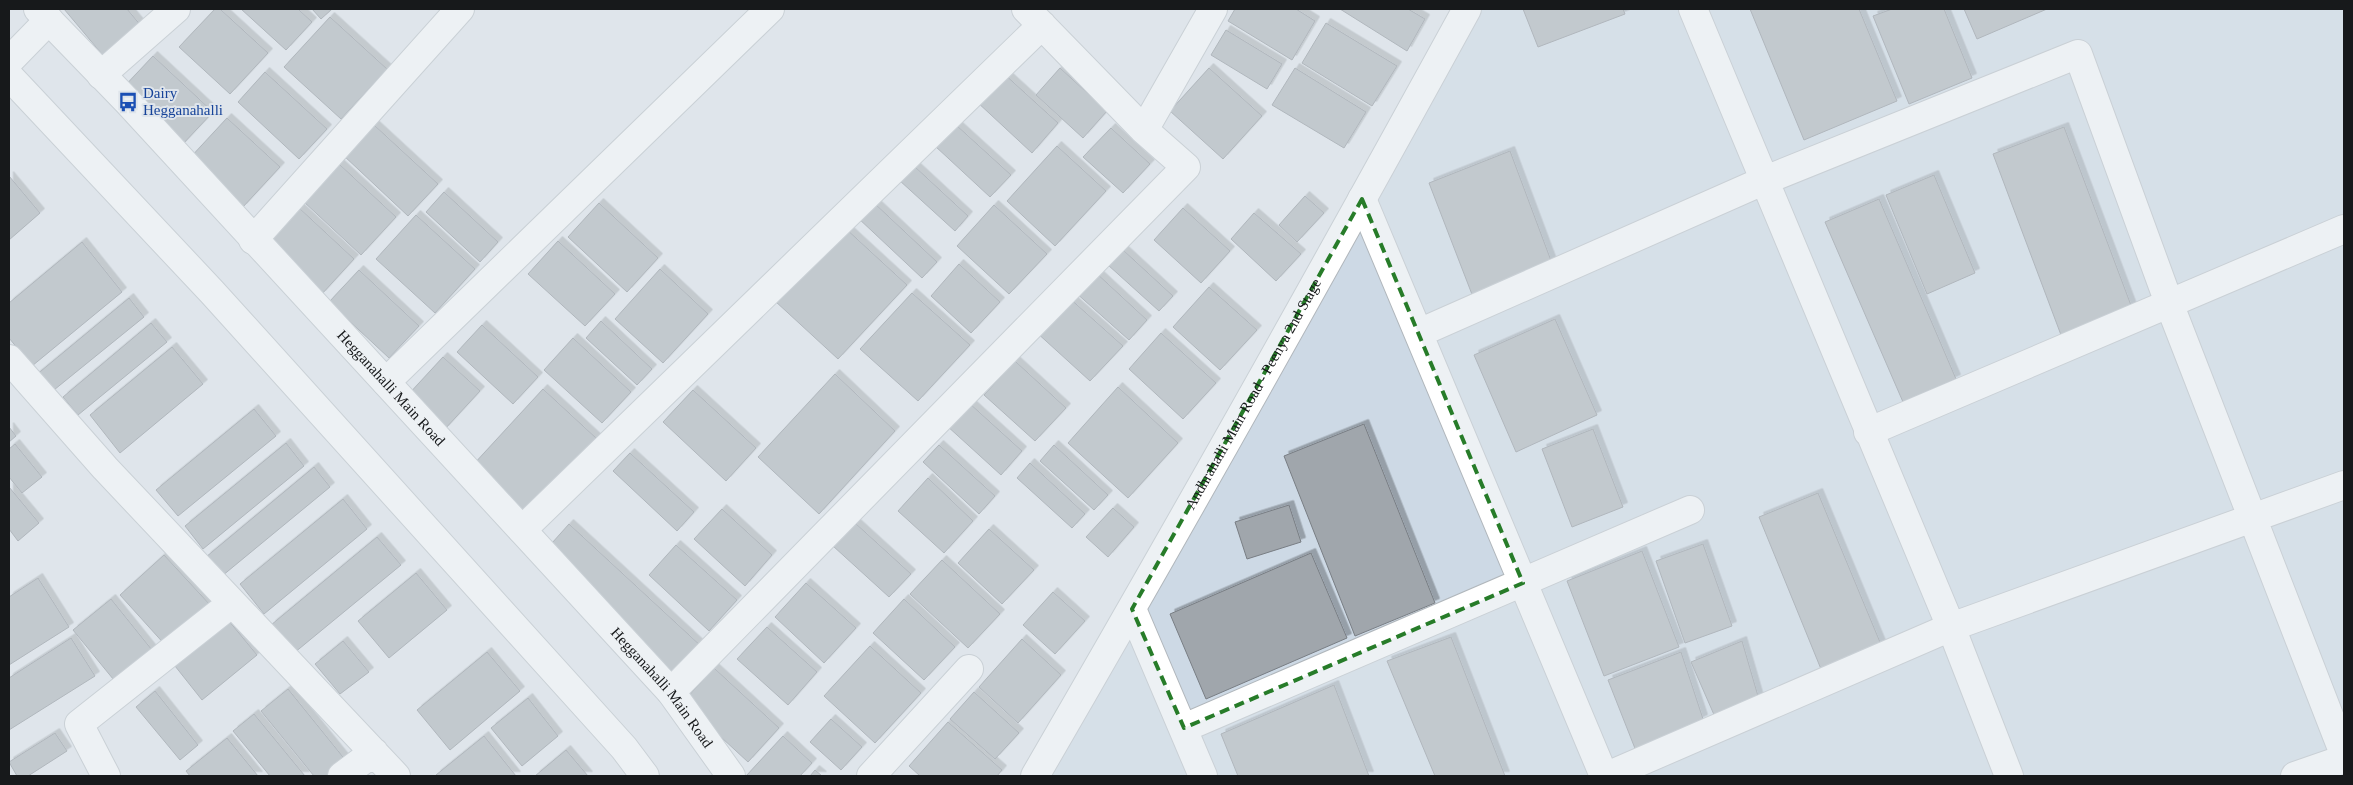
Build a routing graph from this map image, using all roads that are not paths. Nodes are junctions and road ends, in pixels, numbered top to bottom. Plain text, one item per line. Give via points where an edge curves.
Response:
1 (176, 9) edge
2 (460, 9) edge
3 (770, 9) edge
4 (1213, 9) edge
5 (1467, 9) edge
6 (1693, 9) edge
7 (43, 14) edge
8 (1034, 17) edge
9 (9, 62) edge
10 (101, 75) junction
11 (9, 76) edge
12 (1144, 130) junction
13 (1763, 181) junction
14 (1362, 199) junction
15 (2344, 229) edge
16 (253, 240) junction
17 (2169, 303) junction
18 (1419, 334) junction
19 (9, 359) edge
20 (386, 382) junction
21 (1868, 432) junction
22 (2344, 486) edge
23 (1690, 510) dead end
24 (2252, 517) junction
25 (522, 530) junction
26 (1523, 583) junction
27 (232, 603) junction
28 (1132, 608) junction
29 (1951, 627) junction
30 (969, 668) dead end
31 (672, 692) junction
32 (1184, 728) junction
33 (374, 752) junction
34 (2344, 754) edge
35 (2344, 758) edge
36 (106, 776) edge
37 (342, 776) edge
38 (396, 776) edge
39 (645, 776) edge
40 (731, 776) edge
41 (871, 776) edge
42 (1035, 776) edge
43 (1203, 776) edge
44 (1606, 776) edge
45 (2009, 776) edge
46 (2295, 776) edge

1 - 10 street
2 - 16 street
3 - 20 street
4 - 12 street
5 - 14 street, Andhrahalli Main Road - Peenya 2nd Stage
6 - 13 street
7 - 9 street
7 - 10 street, Hegganahalli Main Road
8 - 12 street
8 - 25 street
10 - 16 street, Hegganahalli Main Road
11 - 39 street via 218,300 624,748
12 - 31 street via 1186,167
13 - 17 street via 2078,54
13 - 18 street
13 - 21 street
14 - 18 street
14 - 28 street, Andhrahalli Main Road - Peenya 2nd Stage
15 - 17 street
16 - 20 street, Hegganahalli Main Road
17 - 21 street
17 - 24 street
18 - 26 street
19 - 27 street via 105,468
20 - 25 street, Hegganahalli Main Road
21 - 29 street
22 - 24 street
23 - 26 street
24 - 29 street
24 - 34 street
25 - 31 street, Hegganahalli Main Road
26 - 32 street
26 - 44 street
27 - 33 street
27 - 36 street via 79,724
28 - 32 street
28 - 42 street, Andhrahalli Main Road - Peenya 2nd Stage
29 - 44 street
29 - 45 street
30 - 41 street
31 - 40 street, Hegganahalli Main Road
32 - 43 street
33 - 37 street
33 - 38 street
35 - 46 street

